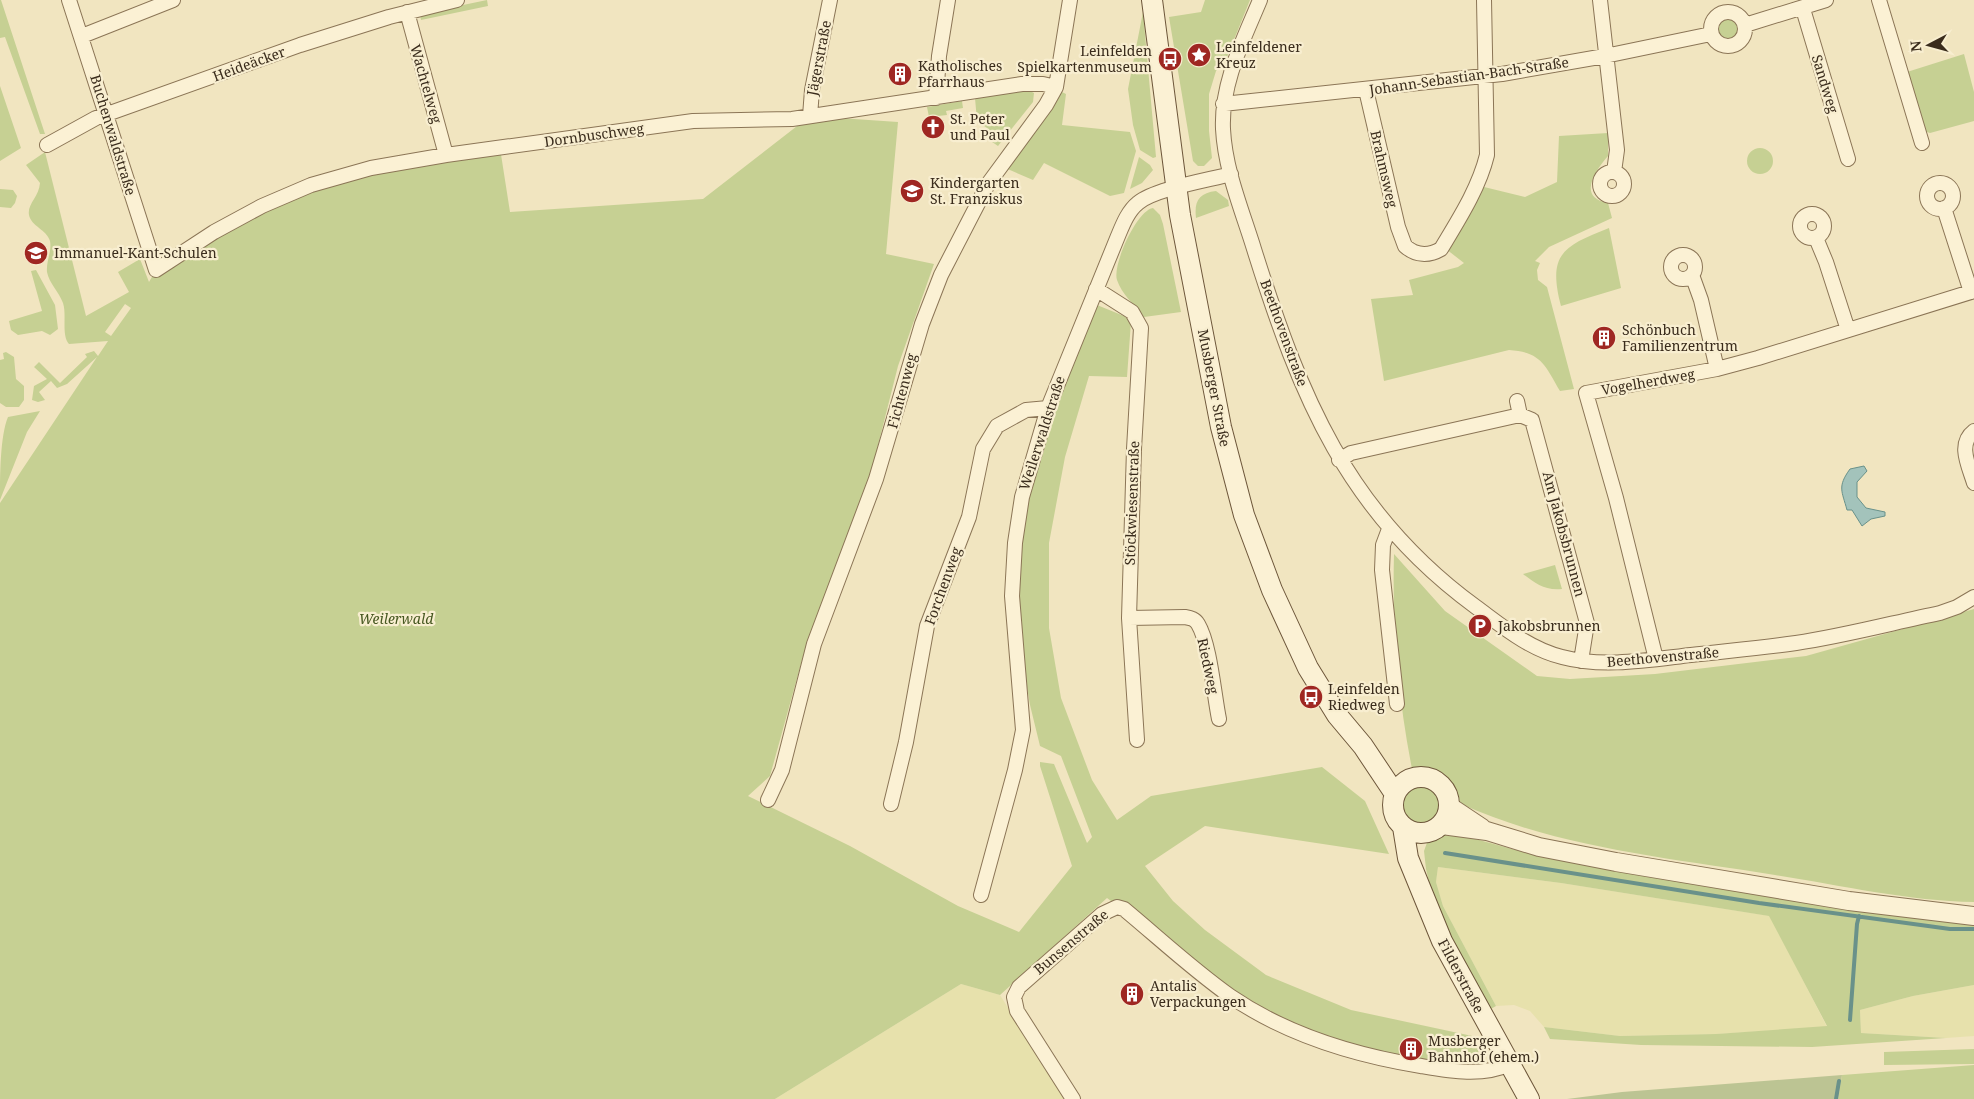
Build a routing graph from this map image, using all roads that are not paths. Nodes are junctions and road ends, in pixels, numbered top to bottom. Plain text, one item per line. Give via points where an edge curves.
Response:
1 (69, 0) edge
2 (174, 0) edge
3 (457, 0) edge
4 (830, 0) edge
5 (948, 0) edge
6 (1070, 0) edge
7 (1152, 0) edge
8 (1260, 0) edge
9 (1484, 0) edge
10 (1600, 0) edge
11 (1826, 0) edge
12 (1879, 0) edge
13 (1725, 6) edge
14 (1803, 8) junction
15 (407, 12) junction
16 (1745, 25) junction
17 (1712, 34) junction
18 (82, 36) junction
19 (1605, 56) junction
20 (1486, 76) junction
21 (1056, 87) junction
22 (1366, 90) junction
23 (936, 98) junction
24 (1223, 104) junction
25 (107, 114) junction
26 (810, 116) junction
27 (1922, 143) dead end
28 (47, 145) dead end
29 (446, 155) junction
30 (1848, 159) dead end
31 (1614, 172) dead end
32 (1231, 174) junction
33 (1176, 189) junction
34 (1944, 208) dead end
35 (1816, 238) dead end
36 (156, 270) joint
37 (1692, 275) dead end
38 (1096, 289) junction
39 (1972, 292) edge
40 (1848, 330) junction
41 (1717, 369) junction
42 (1048, 408) junction
43 (1974, 431) edge
44 (1339, 460) junction
45 (1974, 483) edge
46 (1389, 529) junction
47 (1974, 597) edge
48 (1129, 618) junction
49 (1656, 659) junction
50 (1581, 661) junction
51 (1397, 704) dead end
52 (1219, 719) dead end
53 (1137, 740) dead end
54 (1363, 746) junction
55 (1411, 779) junction
56 (1395, 794) junction
57 (768, 800) dead end
58 (891, 804) dead end
59 (1449, 806) junction
60 (1403, 827) junction
61 (1433, 829) junction
62 (1487, 831) junction
63 (1415, 875) junction
64 (981, 895) dead end
65 (1974, 916) edge
66 (1510, 1064) junction
67 (1073, 1099) edge
68 (1529, 1099) edge

1 - 18 street, Buchenwaldstraße
2 - 18 street
3 - 15 street, Heideäcker
4 - 26 street, Jägerstraße
5 - 23 street
6 - 21 street, Fichtenweg
7 - 33 main road, Musberger Straße
8 - 24 street, Beethovenstraße via 1229,77
9 - 20 street
10 - 19 street
11 - 14 street
12 - 27 street
13 - 16 street
13 - 17 street via 1712,22
14 - 16 street
14 - 30 street, Sandweg
15 - 25 street, Heideäcker via 329,35
15 - 29 street, Wachtelweg
16 - 17 street via 1744,37 1735,45 1718,43
17 - 19 street, Johann-Sebastian-Bach-Straße
18 - 25 street, Buchenwaldstraße
19 - 20 street, Johann-Sebastian-Bach-Straße
19 - 31 street via 1617,150
20 - 22 street, Johann-Sebastian-Bach-Straße
20 - 22 street, Brahmsweg via 1488,135 1482,174 1441,248 1422,255 1405,246 1398,227
21 - 23 street, Dornbuschweg via 1022,84
21 - 57 street, Fichtenweg via 988,184 931,298 870,497 814,644 782,770
22 - 24 street, Johann-Sebastian-Bach-Straße
23 - 26 street, Dornbuschweg
24 - 32 street, Beethovenstraße via 1223,130
25 - 28 street, Heideäcker
25 - 36 street, Buchenwaldstraße
26 - 29 street, Dornbuschweg via 693,122
29 - 36 street, Dornbuschweg via 348,174 285,195 214,232
32 - 33 street
32 - 44 street, Beethovenstraße via 1272,308 1300,379
33 - 38 street, Weilerwaldstraße via 1146,197 1131,210
33 - 54 main road, Musberger Straße via 1221,426 1252,539 1308,668 1337,715
34 - 39 street
35 - 40 street
37 - 41 street
38 - 42 street, Weilerwaldstraße
38 - 48 street, Stöckwiesenstraße via 1132,312 1141,328
39 - 40 street, Vogelherdweg
40 - 41 street, Vogelherdweg
41 - 49 street, Vogelherdweg via 1586,393
42 - 58 street, Forchenweg via 1026,410 997,426 983,449 969,518 928,626 905,750
42 - 64 street, Weilerwaldstraße via 1024,489 1014,543 1013,616 1023,706 1022,742
43 - 45 street via 1968,435 1965,454
44 - 46 street, Beethovenstraße
44 - 50 street, Am Jakobsbrunnen via 1351,453 1519,408 1532,420 1581,595 1587,622
46 - 50 street, Beethovenstraße via 1423,565 1507,630 1547,652
46 - 51 street via 1383,545 1382,570
47 - 49 street, Beethovenstraße via 1940,613 1833,636
48 - 52 street, Riedweg via 1185,617 1198,624
48 - 53 street, Stöckwiesenstraße
49 - 50 street, Beethovenstraße
54 - 55 main road, Musberger Straße
54 - 56 main road, Musberger Straße
55 - 56 main road
55 - 59 main road via 1427,778 1439,784 1448,796
56 - 60 main road via 1394,812
59 - 61 main road
59 - 62 street
60 - 61 main road via 1413,832
60 - 63 main road, Filderstraße via 1408,858
61 - 62 street
61 - 63 main road via 1420,840
62 - 65 street via 1539,847 1616,862 1857,902
63 - 66 main road, Filderstraße via 1442,941
66 - 67 street, Bunsenstraße via 1489,1072 1453,1071 1374,1058 1314,1040 1231,997 1124,909 1117,907 1102,914 1018,987 1014,997 1018,1011
66 - 68 main road, Filderstraße

